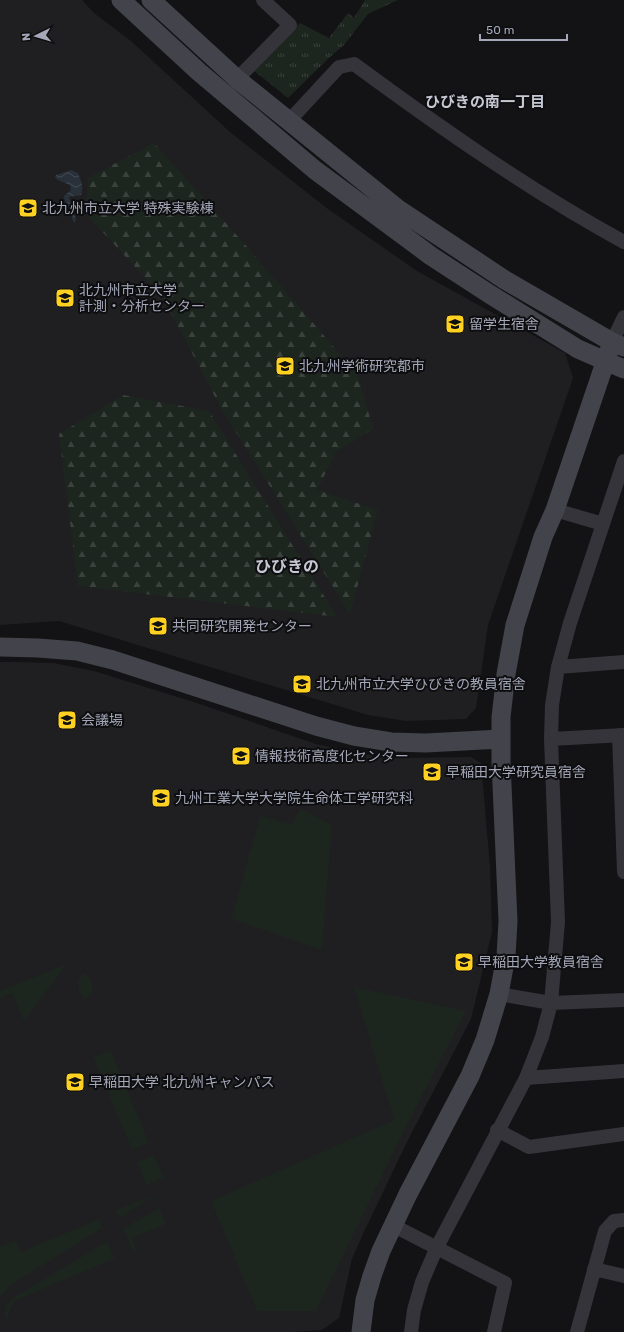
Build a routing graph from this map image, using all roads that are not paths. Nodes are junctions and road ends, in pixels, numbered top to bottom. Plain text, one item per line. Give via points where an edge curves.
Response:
1 (121, 0) edge
2 (151, 0) edge
3 (263, 0) edge
4 (237, 79) junction
5 (289, 121) junction
6 (624, 242) edge
7 (624, 317) edge
8 (618, 345) edge
9 (606, 361) junction
10 (624, 369) edge
11 (624, 461) edge
12 (554, 510) junction
13 (603, 524) junction
14 (0, 647) edge
15 (624, 662) edge
16 (558, 667) junction
17 (621, 735) edge
18 (501, 739) junction
19 (551, 739) junction
20 (624, 872) edge
21 (499, 994) junction
22 (624, 1000) edge
23 (551, 1003) junction
24 (624, 1071) edge
25 (526, 1078) junction
26 (498, 1130) junction
27 (624, 1134) edge
28 (624, 1220) edge
29 (394, 1224) junction
30 (437, 1247) junction
31 (594, 1269) junction
32 (624, 1276) edge
33 (579, 1330) edge
34 (361, 1332) edge
35 (411, 1332) edge
36 (494, 1332) edge

1 - 9 street via 199,72 315,170 431,256 491,296 578,349
2 - 4 street
3 - 4 street via 290,26
4 - 5 street
5 - 6 street via 339,67 354,64 522,182
5 - 8 street via 398,209 505,280
7 - 8 street
8 - 9 street
9 - 10 street
9 - 12 street
11 - 13 street
12 - 13 street
12 - 18 street via 515,625 506,674
13 - 16 street
14 - 18 street via 77,652 113,660 308,724 354,736 391,742 426,743
15 - 16 street
16 - 19 street via 552,705
17 - 19 street
17 - 20 street
18 - 21 street via 508,921 506,956
19 - 23 street via 558,922
21 - 23 street
21 - 29 street via 485,1040 470,1076
22 - 23 street
23 - 25 street via 542,1037
24 - 25 street
25 - 26 street
26 - 27 street via 529,1147
26 - 30 street
28 - 31 street via 614,1221 605,1231
29 - 30 street
29 - 34 street via 372,1276
30 - 35 street via 422,1282
30 - 36 street via 505,1283
31 - 32 street
31 - 33 street

